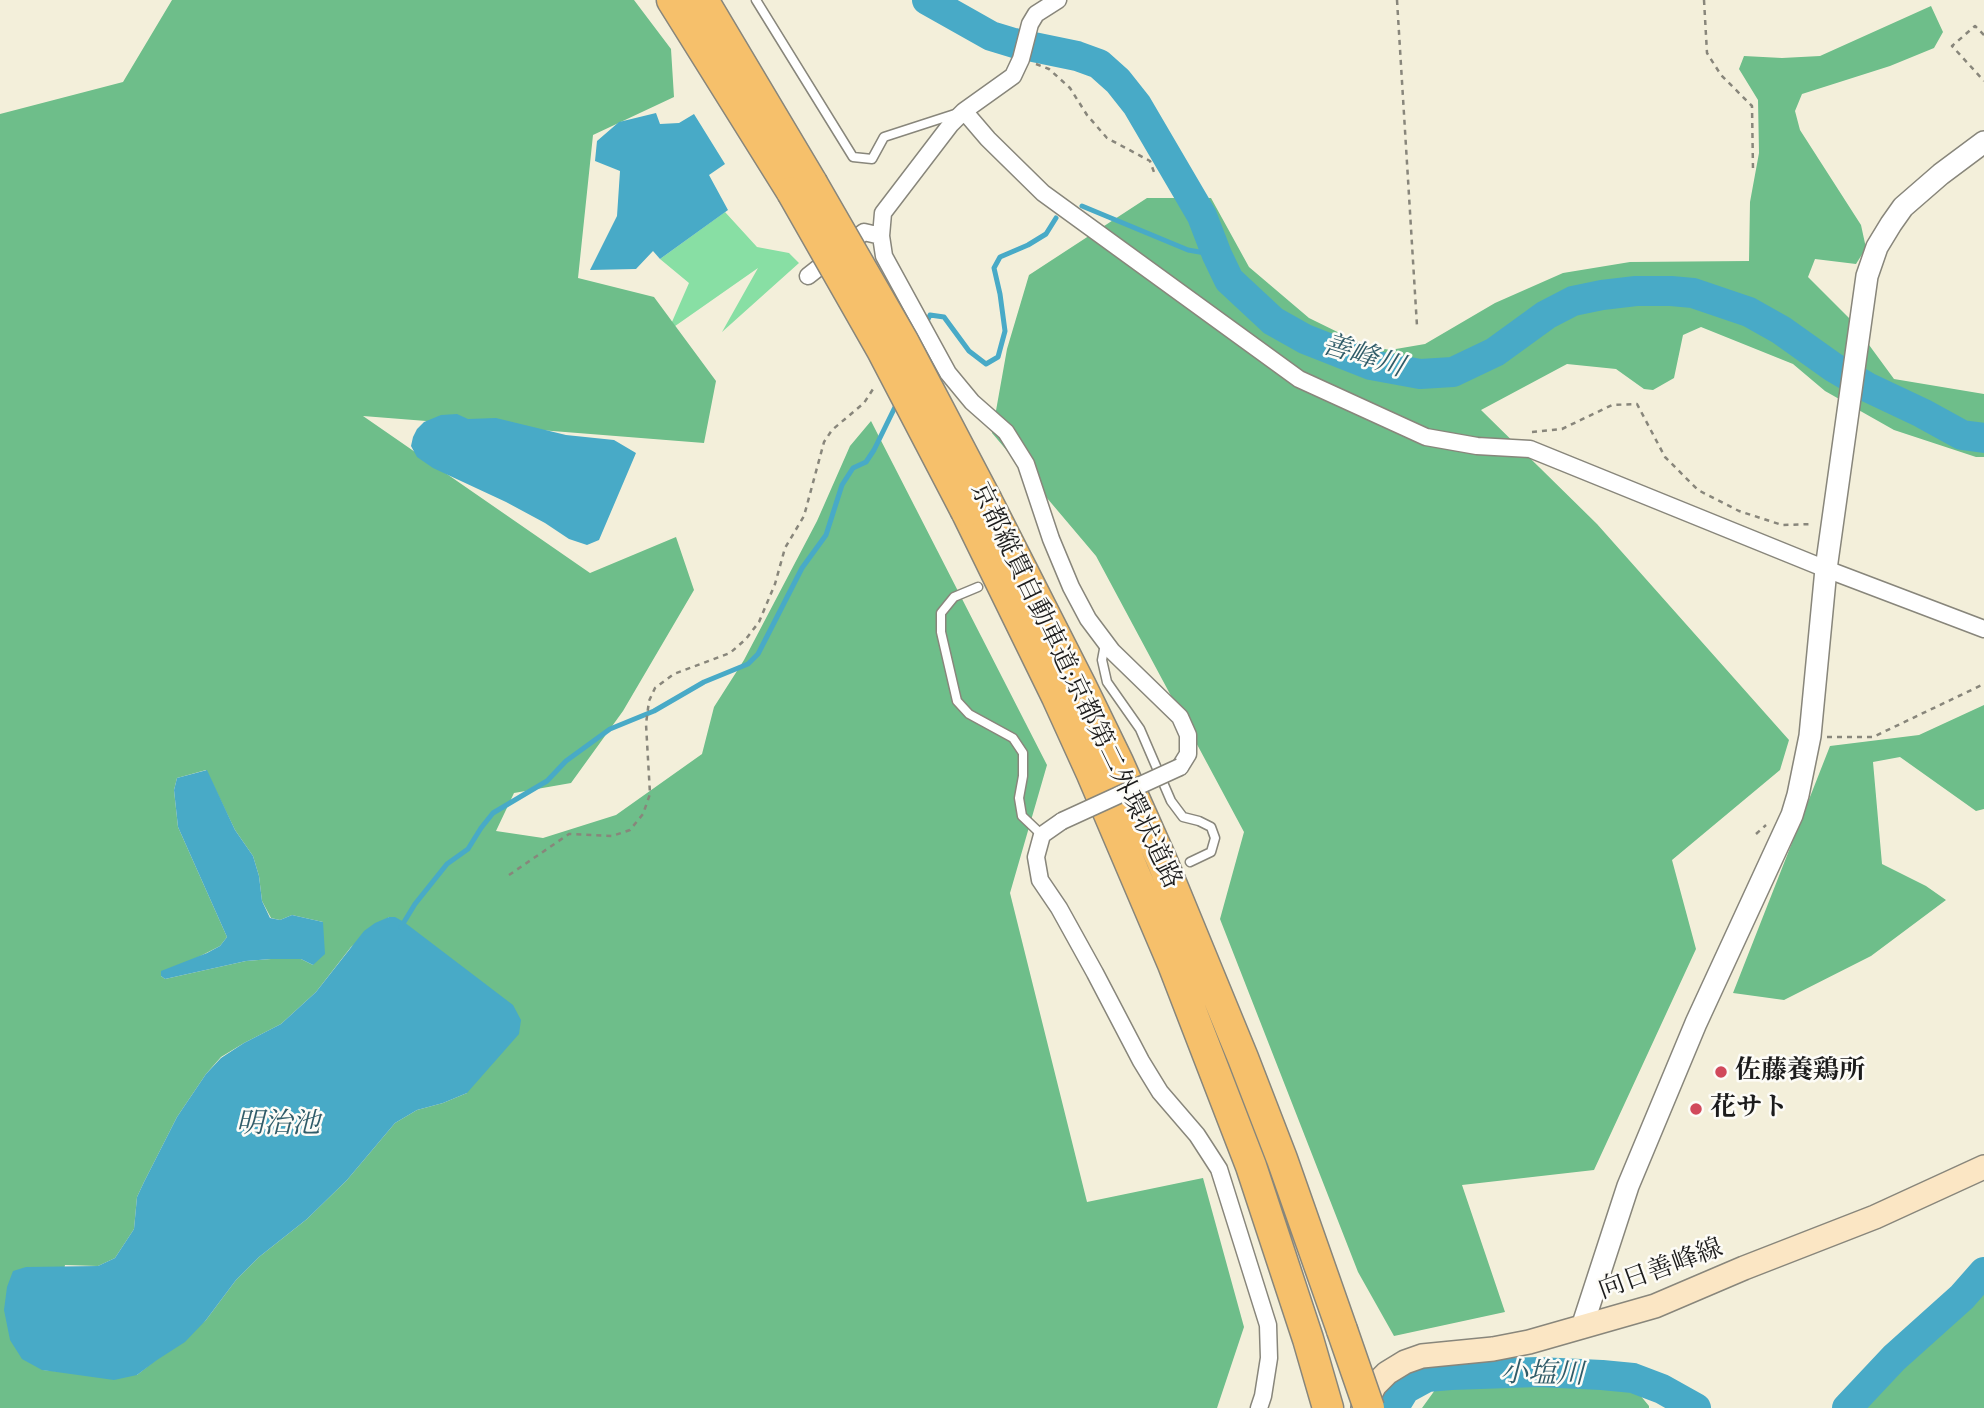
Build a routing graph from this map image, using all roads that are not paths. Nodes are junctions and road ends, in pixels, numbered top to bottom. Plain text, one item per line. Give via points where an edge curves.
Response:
1 (672, 0) edge
2 (703, 0) edge
3 (756, 0) edge
4 (1058, 0) edge
5 (964, 111) junction
6 (1984, 142) edge
7 (802, 188) junction
8 (881, 236) junction
9 (808, 276) dead end
10 (977, 506) junction
11 (1826, 569) junction
12 (978, 587) dead end
13 (1984, 629) edge
14 (1105, 642) junction
15 (1042, 835) junction
16 (1190, 862) dead end
17 (1984, 1167) edge
18 (1582, 1327) junction
19 (1259, 1408) edge
20 (1328, 1408) edge
21 (1363, 1408) edge
22 (1368, 1408) edge

1 - 7 highway, 京都縦貫自動車道;京都第二外環状道路
2 - 7 highway, 京都縦貫自動車道;京都第二外環状道路
3 - 5 lane via 853,157 872,159 884,137
4 - 5 street via 1036,14 1030,24 1013,76
5 - 8 street via 883,213
5 - 11 street via 1043,193 1299,379 1426,437 1530,449
6 - 11 street via 1903,207 1877,247 1867,276
7 - 10 highway, 京都縦貫自動車道;京都第二外環状道路, bridge via 882,350
8 - 9 street via 864,232
8 - 14 street via 884,256 948,373 1006,432 1026,464 1071,587
10 - 20 highway, 京都縦貫自動車道;京都第二外環状道路 via 1173,964 1251,1166
10 - 22 highway, 京都縦貫自動車道;京都第二外環状道路, bridge via 1092,708 1162,861 1267,1121
11 - 13 street
11 - 18 street via 1810,736 1792,815 1701,1012 1628,1186
12 - 15 lane via 954,597 941,613 957,701 969,714 1013,738 1023,753 1022,816
14 - 15 street, bridge via 1180,717 1188,735 1188,754 1180,768 1062,821
14 - 16 lane via 1102,660 1107,682 1140,729 1171,801 1183,817 1211,827 1215,838 1211,852
15 - 19 street via 1036,857 1040,880 1141,1061 1219,1169 1268,1325 1269,1358
17 - 18 main road, 向日善峰線 via 1875,1217 1656,1306
18 - 21 main road, 向日善峰線 via 1493,1349 1422,1356 1387,1373

